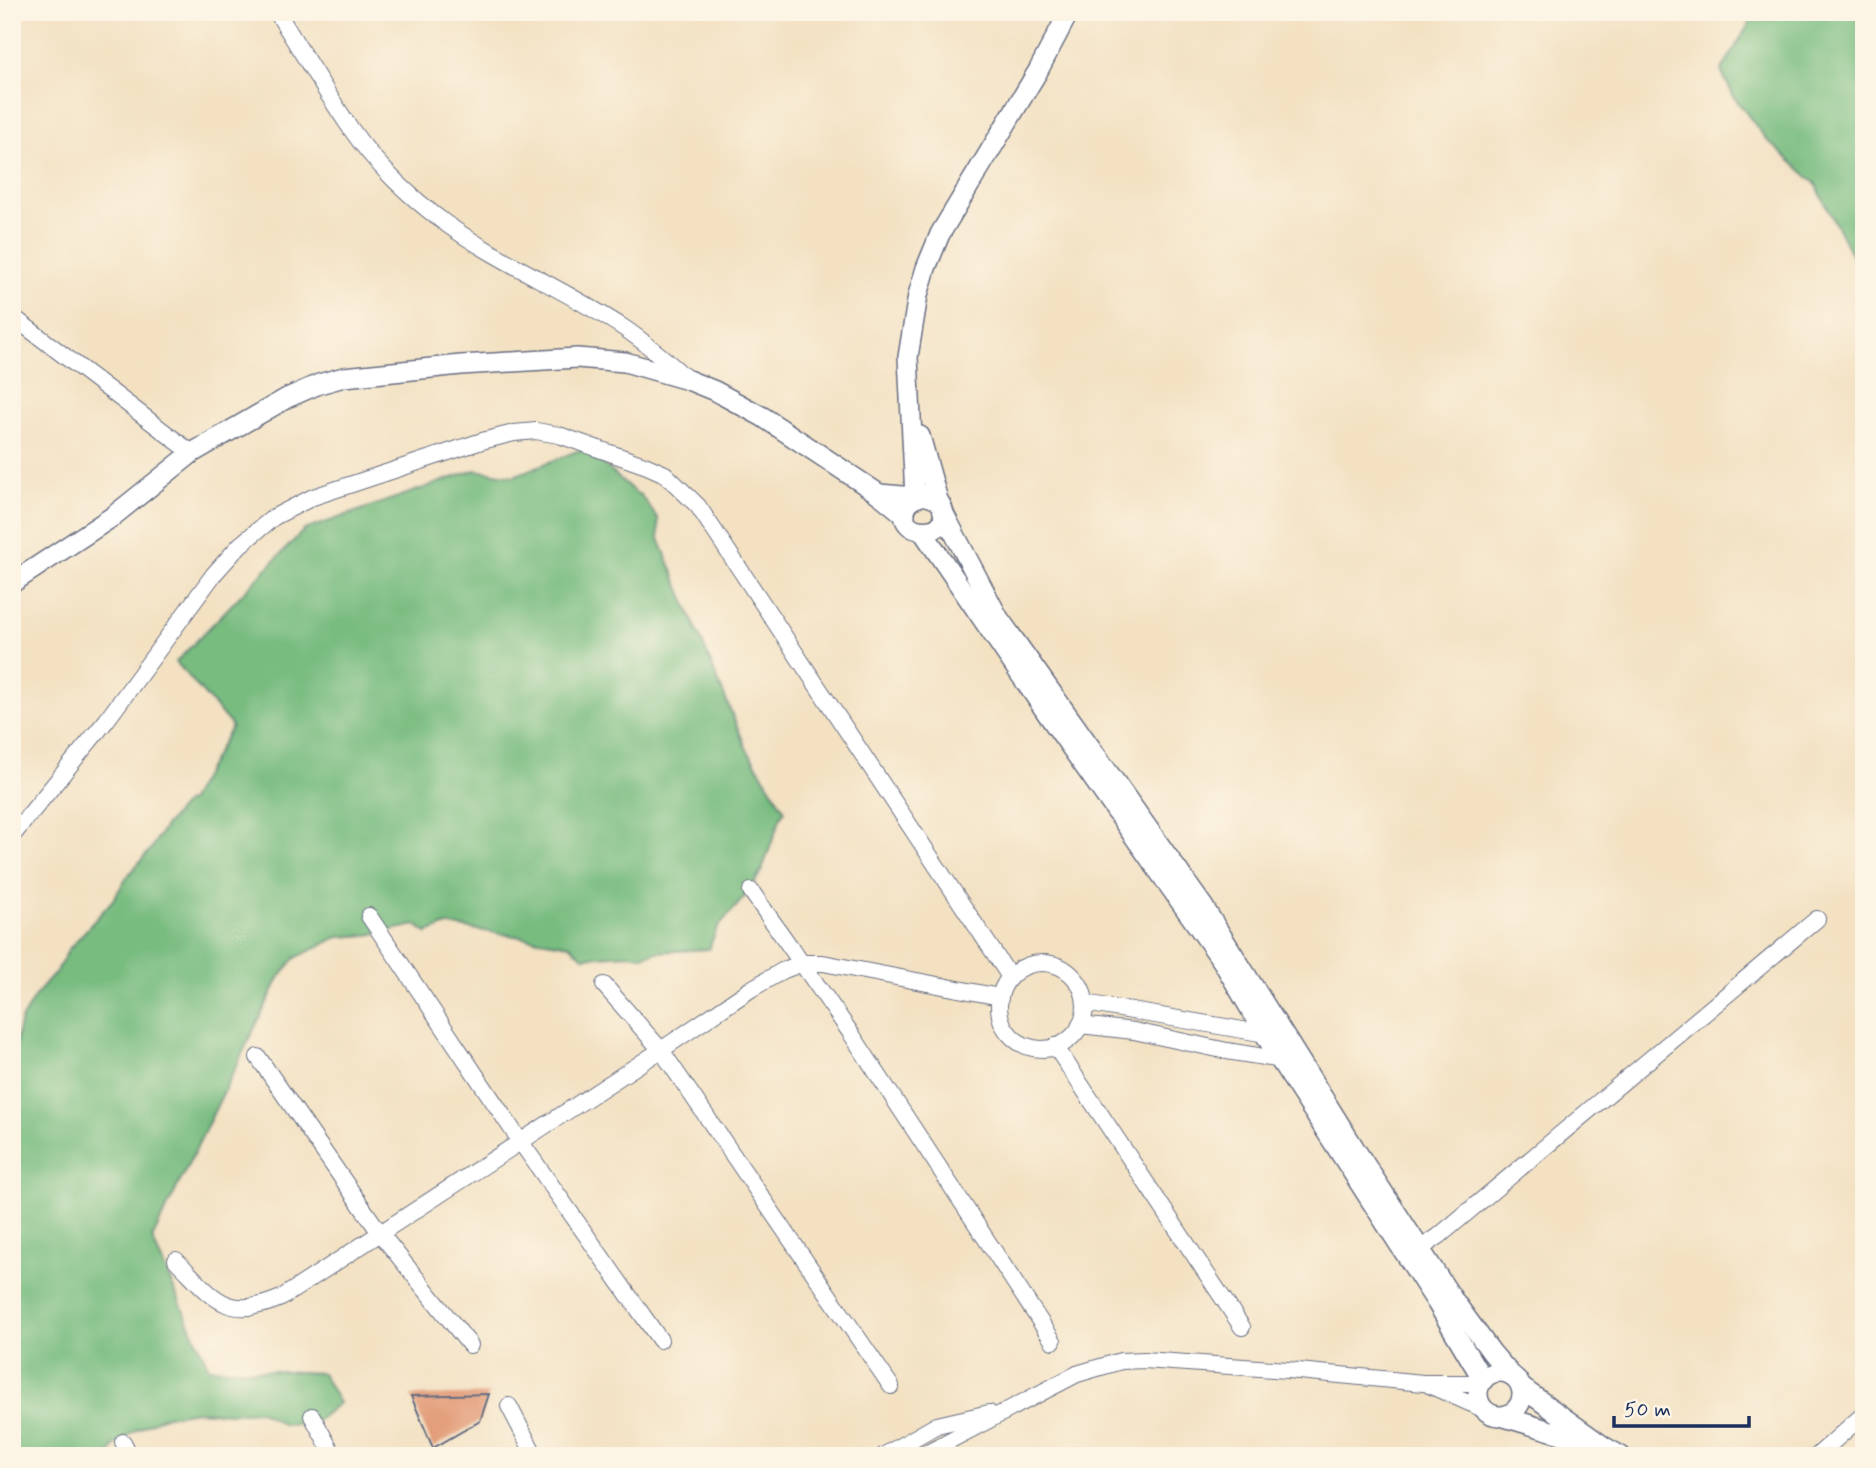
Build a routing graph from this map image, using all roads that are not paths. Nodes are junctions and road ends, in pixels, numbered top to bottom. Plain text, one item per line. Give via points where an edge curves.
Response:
1 (277, 12) edge
2 (1069, 12) edge
3 (12, 316) edge
4 (688, 380) junction
5 (911, 404) junction
6 (192, 453) junction
7 (880, 494) junction
8 (915, 497) junction
9 (940, 506) junction
10 (905, 515) junction
11 (923, 532) junction
12 (12, 583) edge
13 (12, 836) edge
14 (751, 891) dead end
15 (369, 916) dead end
16 (1817, 919) dead end
17 (803, 962) junction
18 (1010, 977) junction
19 (604, 985) dead end
20 (1000, 997) junction
21 (1085, 1003) junction
22 (1138, 1012) junction
23 (1080, 1025) junction
24 (1134, 1031) junction
25 (1263, 1033) junction
26 (1284, 1037) junction
27 (1055, 1046) junction
28 (661, 1050) junction
29 (258, 1057) dead end
30 (1279, 1060) junction
31 (1300, 1063) junction
32 (520, 1141) junction
33 (380, 1233) junction
34 (1420, 1249) junction
35 (176, 1260) dead end
36 (1242, 1327) dead end
37 (660, 1340) dead end
38 (1053, 1341) dead end
39 (470, 1345) dead end
40 (1516, 1381) junction
41 (1482, 1382) junction
42 (1423, 1383) junction
43 (891, 1386) dead end
44 (509, 1406) dead end
45 (1012, 1408) junction
46 (1483, 1409) junction
47 (1864, 1414) edge
48 (312, 1416) dead end
49 (1504, 1416) junction
50 (1603, 1446) junction
51 (334, 1456) edge
52 (535, 1456) edge
53 (883, 1456) edge
54 (920, 1456) edge
55 (1621, 1456) edge
56 (1817, 1456) edge

1 - 4 street via 352,131 415,197 475,243 621,326
2 - 5 street via 940,234 926,268 908,357
3 - 6 street
4 - 6 street via 625,362 577,358 344,377 287,398
4 - 7 street via 763,417
5 - 8 street
5 - 9 street
6 - 12 street via 112,517
7 - 8 street
7 - 10 street
8 - 9 street via 924,495
8 - 10 street
9 - 11 street via 937,527
9 - 26 street via 998,617 1203,906
10 - 11 street via 911,528
11 - 25 street via 1208,939
13 - 18 street via 106,721 214,574 274,517 313,497 482,440 536,431 665,474 698,506
14 - 17 street
15 - 32 street
16 - 34 street
17 - 20 street
17 - 28 street via 751,989
17 - 38 street
18 - 20 street
18 - 21 street via 1039,963 1061,967 1078,982
19 - 28 street
20 - 27 street via 1001,1019 1013,1038 1033,1048
21 - 22 street
21 - 23 street
22 - 24 street
22 - 25 street
23 - 24 street
23 - 27 street
24 - 30 street
25 - 26 street
25 - 30 street
26 - 31 street
27 - 36 street
28 - 32 street
28 - 43 street
29 - 33 street
30 - 31 street
30 - 41 street via 1437,1303
31 - 34 street
32 - 33 street
32 - 37 street
33 - 35 street via 281,1298 247,1308 230,1307 210,1294
33 - 39 street
34 - 40 street via 1466,1320
40 - 41 street via 1496,1373
40 - 49 street via 1523,1394 1517,1409
40 - 50 street
41 - 42 street
41 - 46 street via 1478,1394
42 - 45 street via 1121,1361 1077,1374
42 - 46 street
44 - 52 street
45 - 53 street via 937,1425
45 - 54 street
46 - 49 street
47 - 56 street
48 - 51 street
49 - 50 street
50 - 55 street

